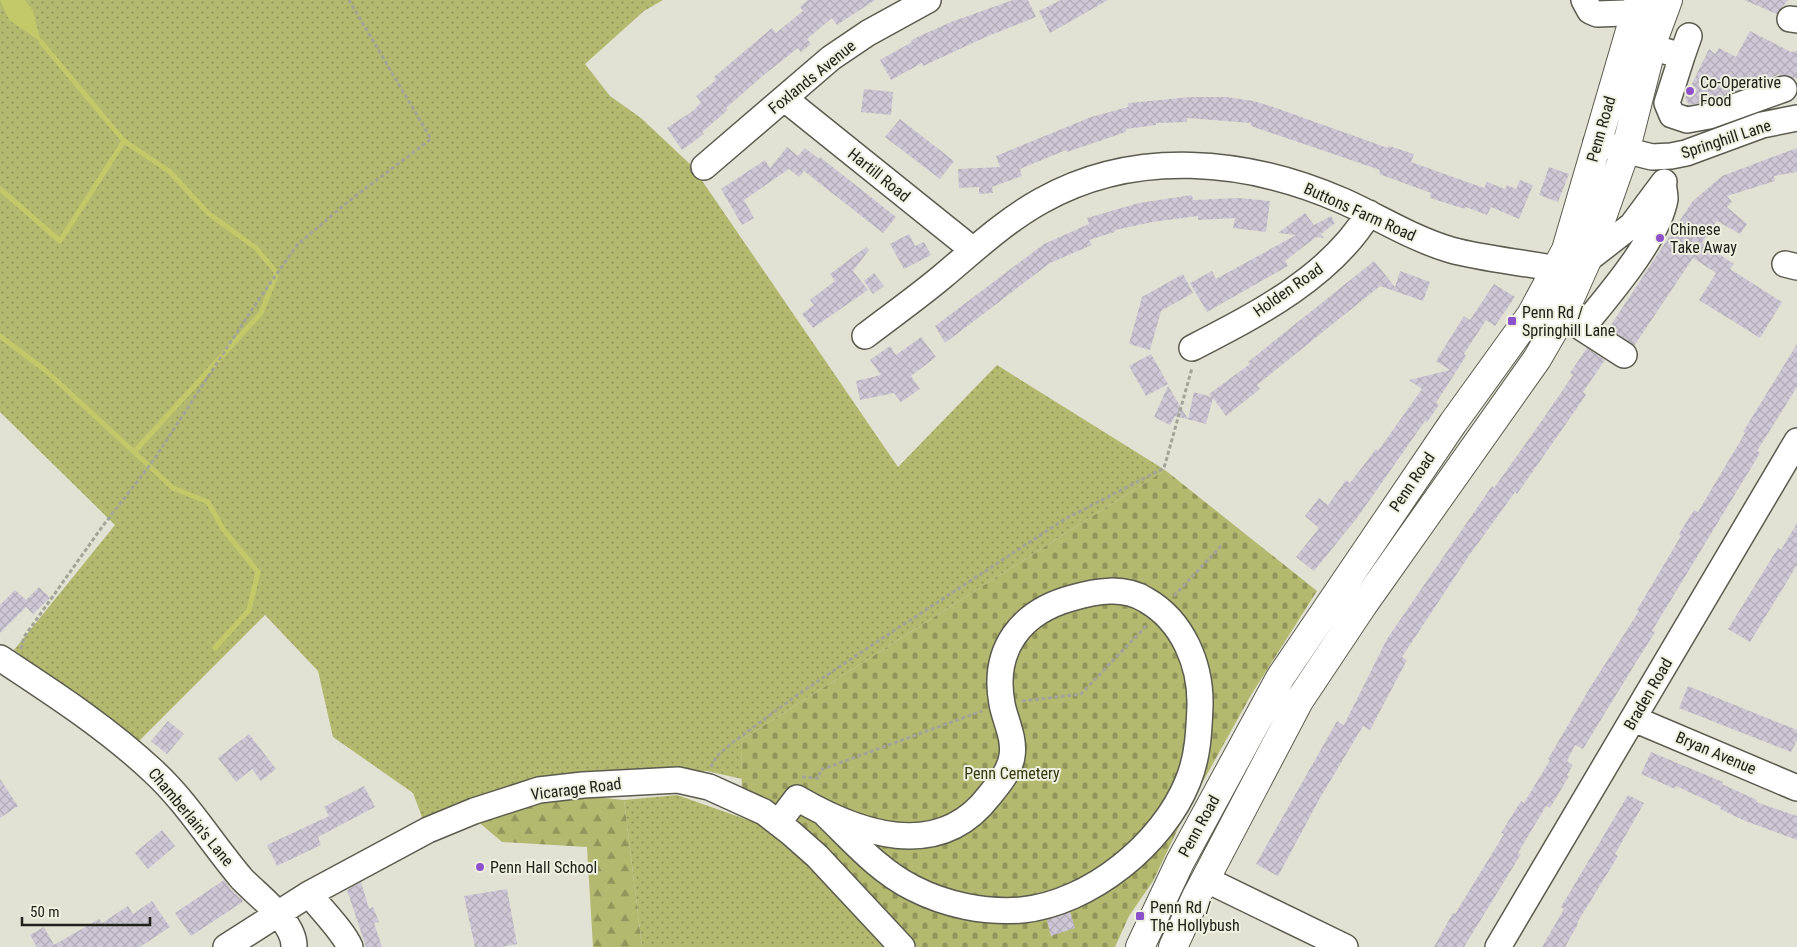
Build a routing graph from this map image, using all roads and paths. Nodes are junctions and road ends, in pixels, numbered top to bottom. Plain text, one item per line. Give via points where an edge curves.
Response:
1 (349, 0) edge
2 (928, 0) edge
3 (1584, 0) edge
4 (1666, 6) edge
5 (1637, 7) edge
6 (1652, 47) junction
7 (1784, 89) dead end
8 (1758, 98) junction
9 (785, 99) junction
10 (1797, 118) edge
11 (1762, 125) junction
12 (1596, 143) junction
13 (1625, 152) junction
14 (1671, 156) junction
15 (704, 167) dead end
16 (1663, 184) junction
17 (1369, 213) junction
18 (973, 250) junction
19 (1587, 260) junction
20 (1556, 269) junction
21 (1573, 321) junction
22 (865, 336) dead end
23 (1192, 348) joint
24 (1624, 355) dead end
25 (1797, 441) edge
26 (7, 663) edge
27 (1634, 719) junction
28 (709, 788) junction
29 (1797, 788) edge
30 (827, 816) junction
31 (778, 823) junction
32 (1205, 879) junction
33 (309, 894) junction
34 (278, 914) junction
35 (1330, 944) edge
36 (226, 947) edge
37 (294, 947) edge
38 (350, 947) edge
39 (902, 947) edge
40 (1140, 947) edge
41 (1173, 947) edge
42 (1498, 947) edge

1 - 26 path via 431,139 348,200 297,245 153,460
2 - 9 street, Foxlands Avenue via 831,58
3 - 5 street via 1590,11 1597,14
4 - 5 street
4 - 6 highway, Penn Road
5 - 12 highway, Penn Road
6 - 8 street via 1685,46 1667,103 1672,115 1687,120
6 - 13 highway, Penn Road
7 - 8 street
8 - 11 street
9 - 15 street, Foxlands Avenue
9 - 18 street, Hartill Road
10 - 11 street, Springhill Lane
11 - 14 street, Springhill Lane
12 - 13 street, Springhill Lane
12 - 20 highway, Penn Road via 1566,250
13 - 14 street, Springhill Lane via 1652,157
13 - 19 highway, Penn Road
14 - 16 street
16 - 19 street via 1632,225
16 - 21 street via 1665,197 1659,220 1638,254
17 - 18 street, Buttons Farm Road via 1310,188 1240,170 1200,164 1170,164 1134,169 1072,187 1041,201
17 - 20 street, Buttons Farm Road via 1451,250
17 - 23 street, Holden Road via 1348,244 1321,268 1253,315
18 - 22 street, Buttons Farm Road
19 - 21 highway, Penn Road
20 - 40 highway, Penn Road via 1531,315 1453,423 1280,678 1180,862
21 - 24 street
21 - 32 highway, Penn Road via 1536,359 1368,597 1299,701
23 - 28 path via 1192,369 1164,468 1065,519 797,695 716,757 711,766
25 - 27 street, Braden Road
26 - 34 street, Chamberlain's Lane via 98,724 154,772 243,879
27 - 29 street, Bryan Avenue
27 - 42 street, Braden Road
28 - 31 street, Vicarage Road via 764,812
28 - 33 street, Vicarage Road via 678,780 539,790 428,830
30 - 30 street via 886,872 938,899 1001,911 1055,902 1080,892 1127,862 1146,845 1172,812 1188,781 1197,751 1200,696 1192,655 1171,620 1147,600 1132,593 1090,593 1064,600 1027,619 1011,637 999,682 1012,757 996,788 972,816 939,831 900,836 880,835
30 - 31 street via 797,798
31 - 39 street, Vicarage Road via 816,856
32 - 35 street
32 - 41 highway, Penn Road
33 - 34 street, Vicarage Road
33 - 38 street via 346,936
34 - 36 street, Vicarage Road
34 - 37 street, Chamberlain's Lane

